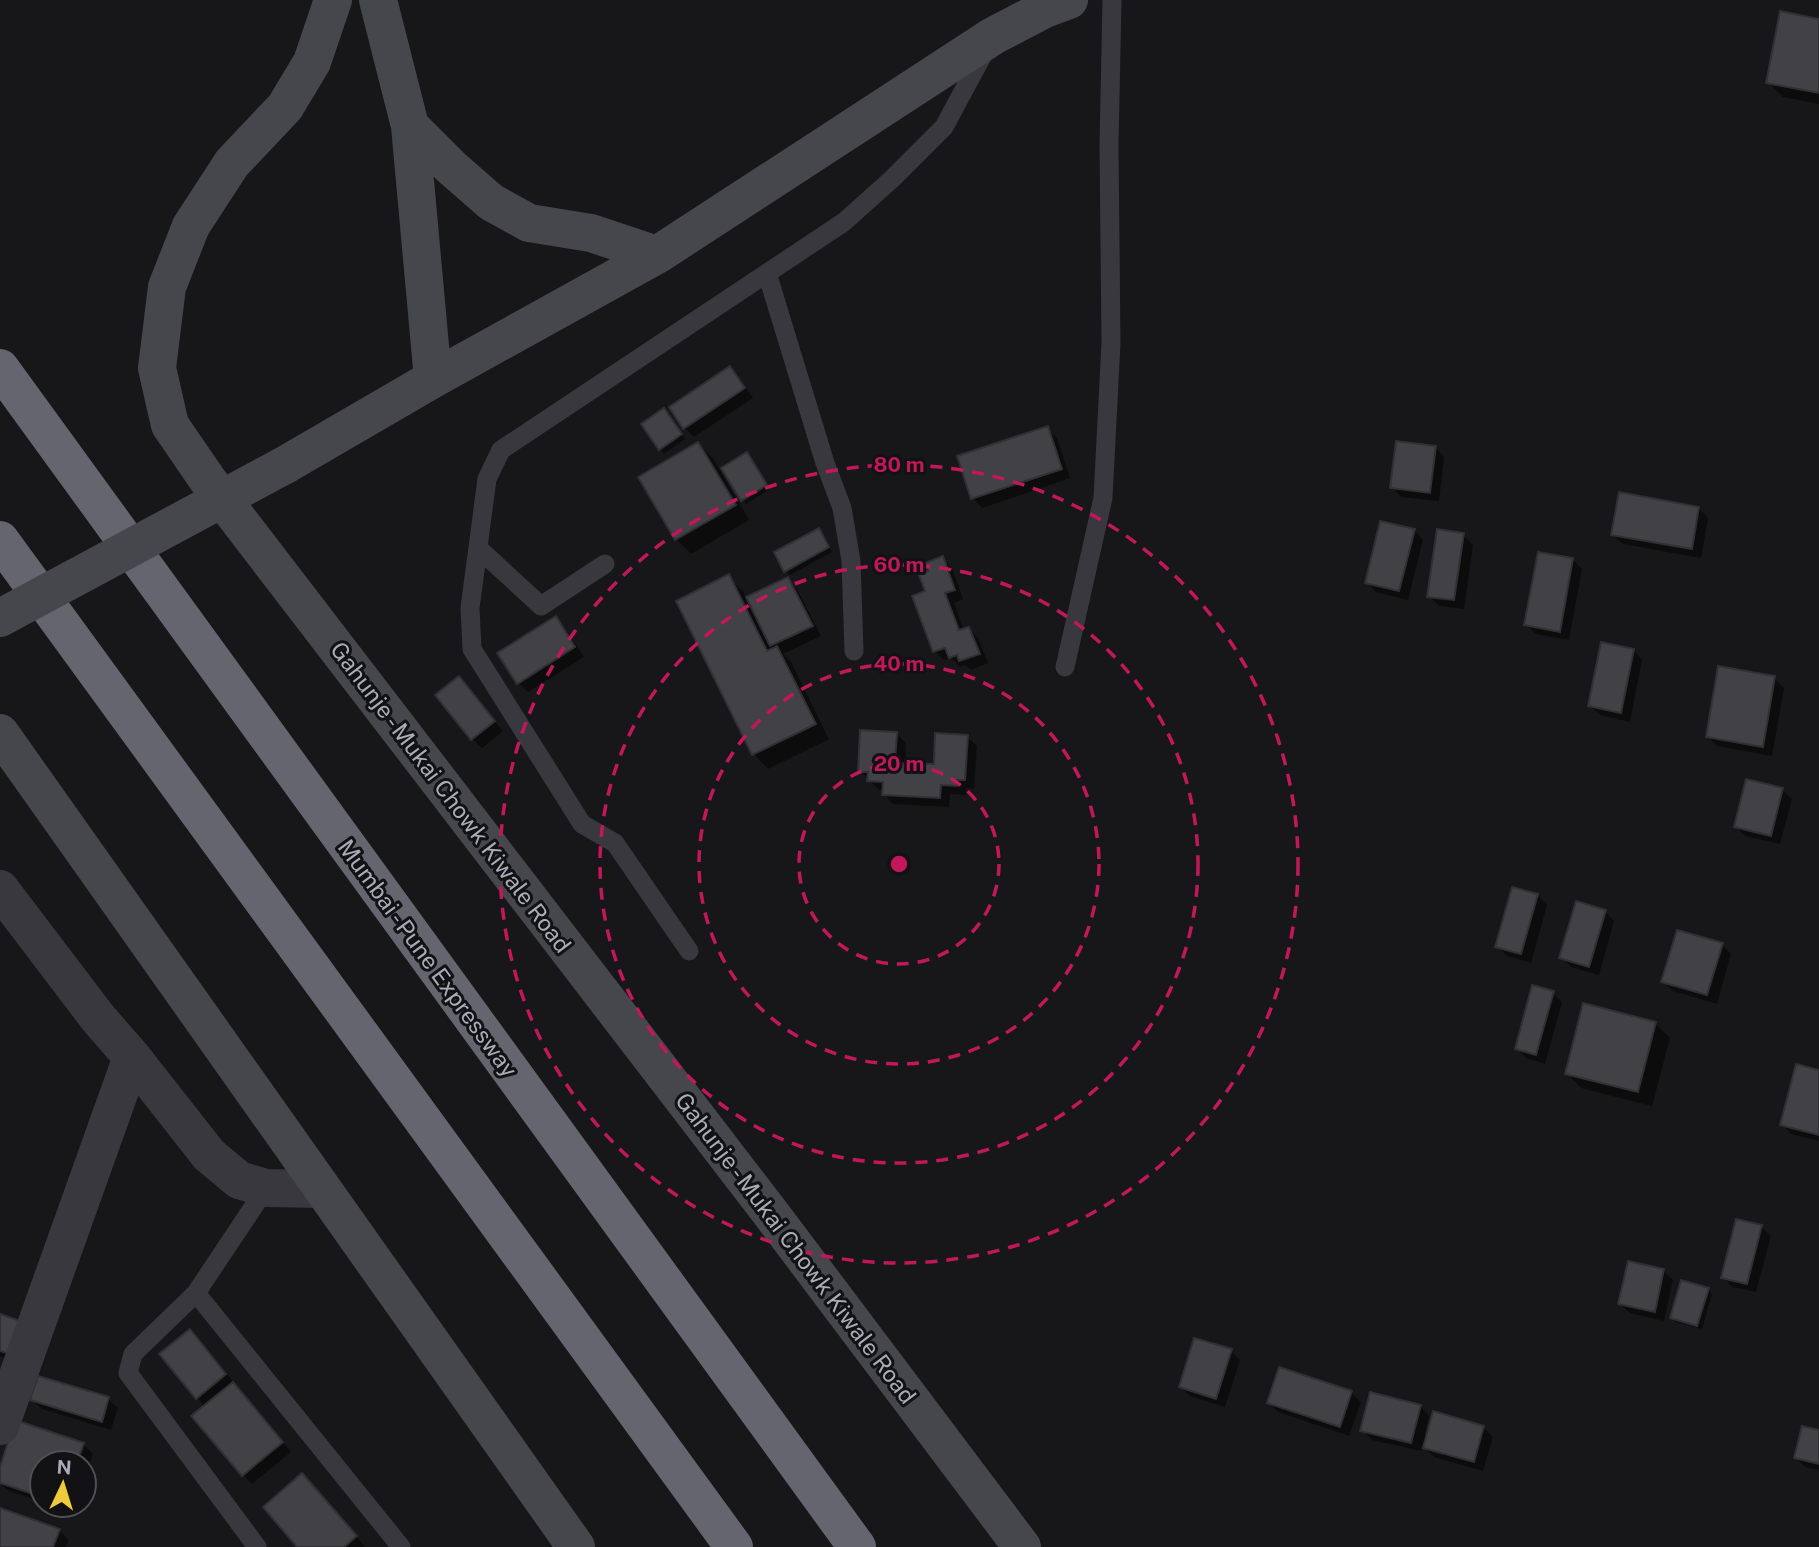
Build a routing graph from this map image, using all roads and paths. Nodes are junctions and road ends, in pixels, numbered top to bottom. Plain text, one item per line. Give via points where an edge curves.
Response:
1 (333, 0) edge
2 (377, 0) edge
3 (1069, 0) edge
4 (1112, 0) edge
5 (993, 36) junction
6 (410, 126) junction
7 (657, 255) junction
8 (767, 273) junction
9 (0, 368) edge
10 (433, 379) junction
11 (0, 540) edge
12 (478, 548) junction
13 (606, 564) dead end
14 (0, 618) edge
15 (854, 651) dead end
16 (1065, 667) dead end
17 (0, 733) edge
18 (0, 889) edge
19 (689, 951) dead end
20 (132, 1057) junction
21 (266, 1188) junction
22 (322, 1189) junction
23 (196, 1293) junction
24 (0, 1426) edge
25 (257, 1547) edge
26 (401, 1547) edge
27 (576, 1547) edge
28 (734, 1547) edge
29 (857, 1547) edge
30 (1022, 1547) edge

1 - 30 street, Gahunje - Mukai Chowk Kiwale Road via 313,62 285,107 232,163 191,226 167,287 156,368 170,425
2 - 6 street
3 - 5 street
4 - 16 lane via 1108,145 1111,343 1103,498
5 - 7 street
5 - 8 lane via 944,127 844,222
6 - 7 street via 491,202 529,223 591,233
6 - 10 street
7 - 10 street
8 - 12 lane via 500,450 487,479
8 - 15 lane via 842,508 851,561
9 - 29 highway, Mumbai - Pune Expressway
10 - 14 street, bridge via 285,465
11 - 28 highway
12 - 13 lane via 541,606
12 - 19 lane via 470,608 472,649 582,824 615,843
17 - 22 street
18 - 20 street
20 - 21 street via 209,1155 239,1180
20 - 24 street
21 - 22 street
21 - 23 lane
22 - 27 street
23 - 25 lane via 134,1354 128,1373
23 - 26 lane

